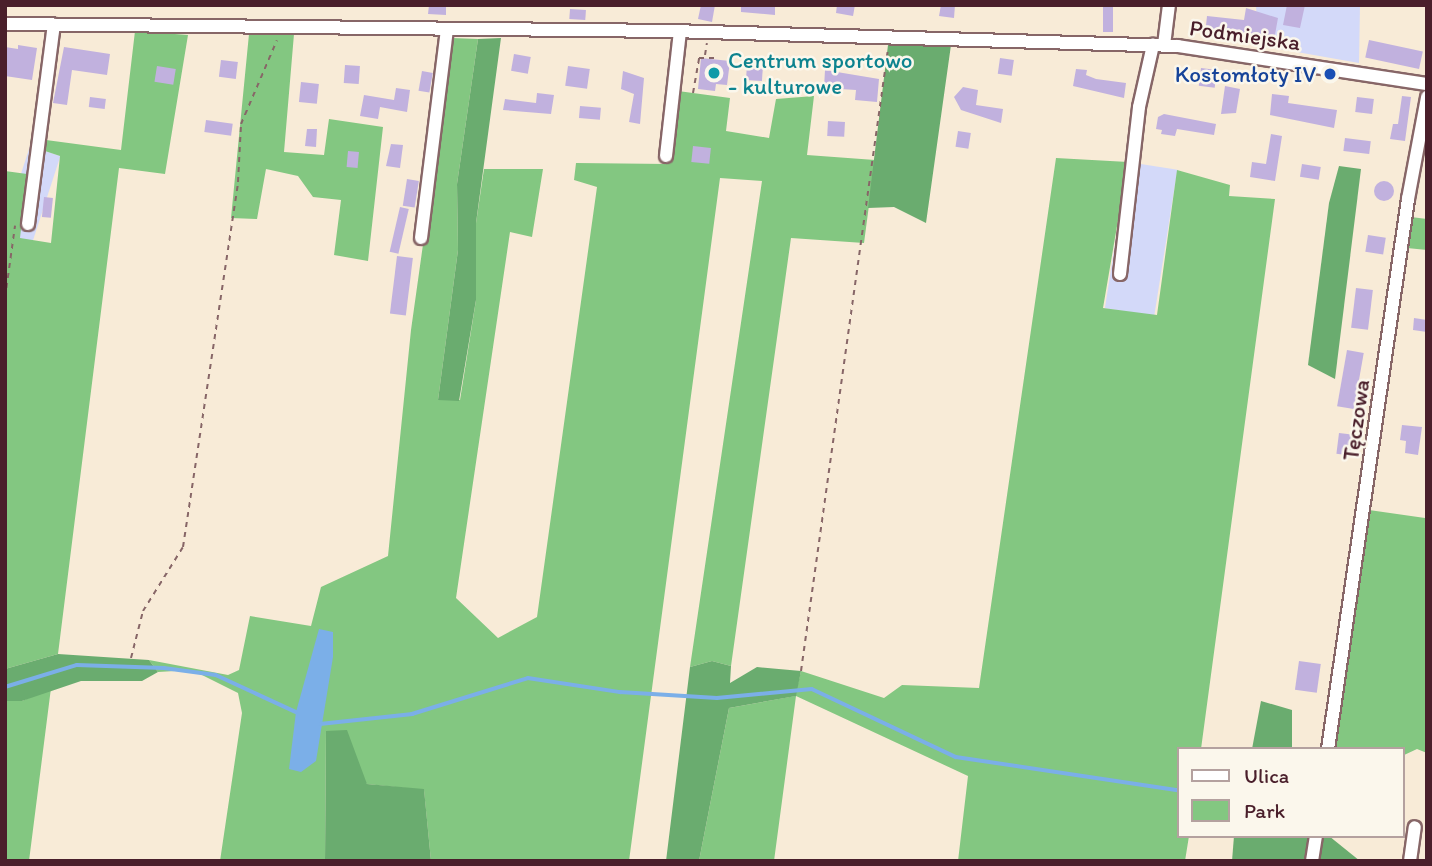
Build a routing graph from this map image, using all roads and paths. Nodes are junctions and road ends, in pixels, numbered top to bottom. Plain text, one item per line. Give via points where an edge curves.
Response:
1 (1169, 5) edge
2 (5, 24) edge
3 (54, 25) junction
4 (281, 28) junction
5 (447, 30) junction
6 (680, 32) junction
7 (888, 38) junction
8 (714, 40) dead end
9 (1159, 45) junction
10 (705, 56) junction
11 (718, 58) dead end
12 (1427, 84) edge
13 (693, 93) dead end
14 (1427, 97) edge
15 (666, 156) dead end
16 (28, 224) dead end
17 (421, 238) dead end
18 (1120, 274) dead end
19 (131, 658) dead end
20 (801, 671) dead end
21 (1328, 747) edge
22 (1415, 827) dead end
23 (1316, 838) edge
24 (1312, 861) edge
25 (1410, 861) edge

1 - 9 street
2 - 3 street, Podmiejska
3 - 4 street, Podmiejska
3 - 16 street
4 - 5 street, Podmiejska
4 - 19 path via 241,124 238,182 183,547 143,611
5 - 6 street, Podmiejska
5 - 17 street
6 - 7 street, Podmiejska
6 - 15 street
7 - 9 street, Podmiejska
7 - 20 path via 874,172
8 - 10 path via 707,43
9 - 12 street, Podmiejska
9 - 18 street via 1139,107
10 - 11 path
10 - 13 path via 699,58
14 - 21 street, Tęczowa
22 - 25 street
23 - 24 street

